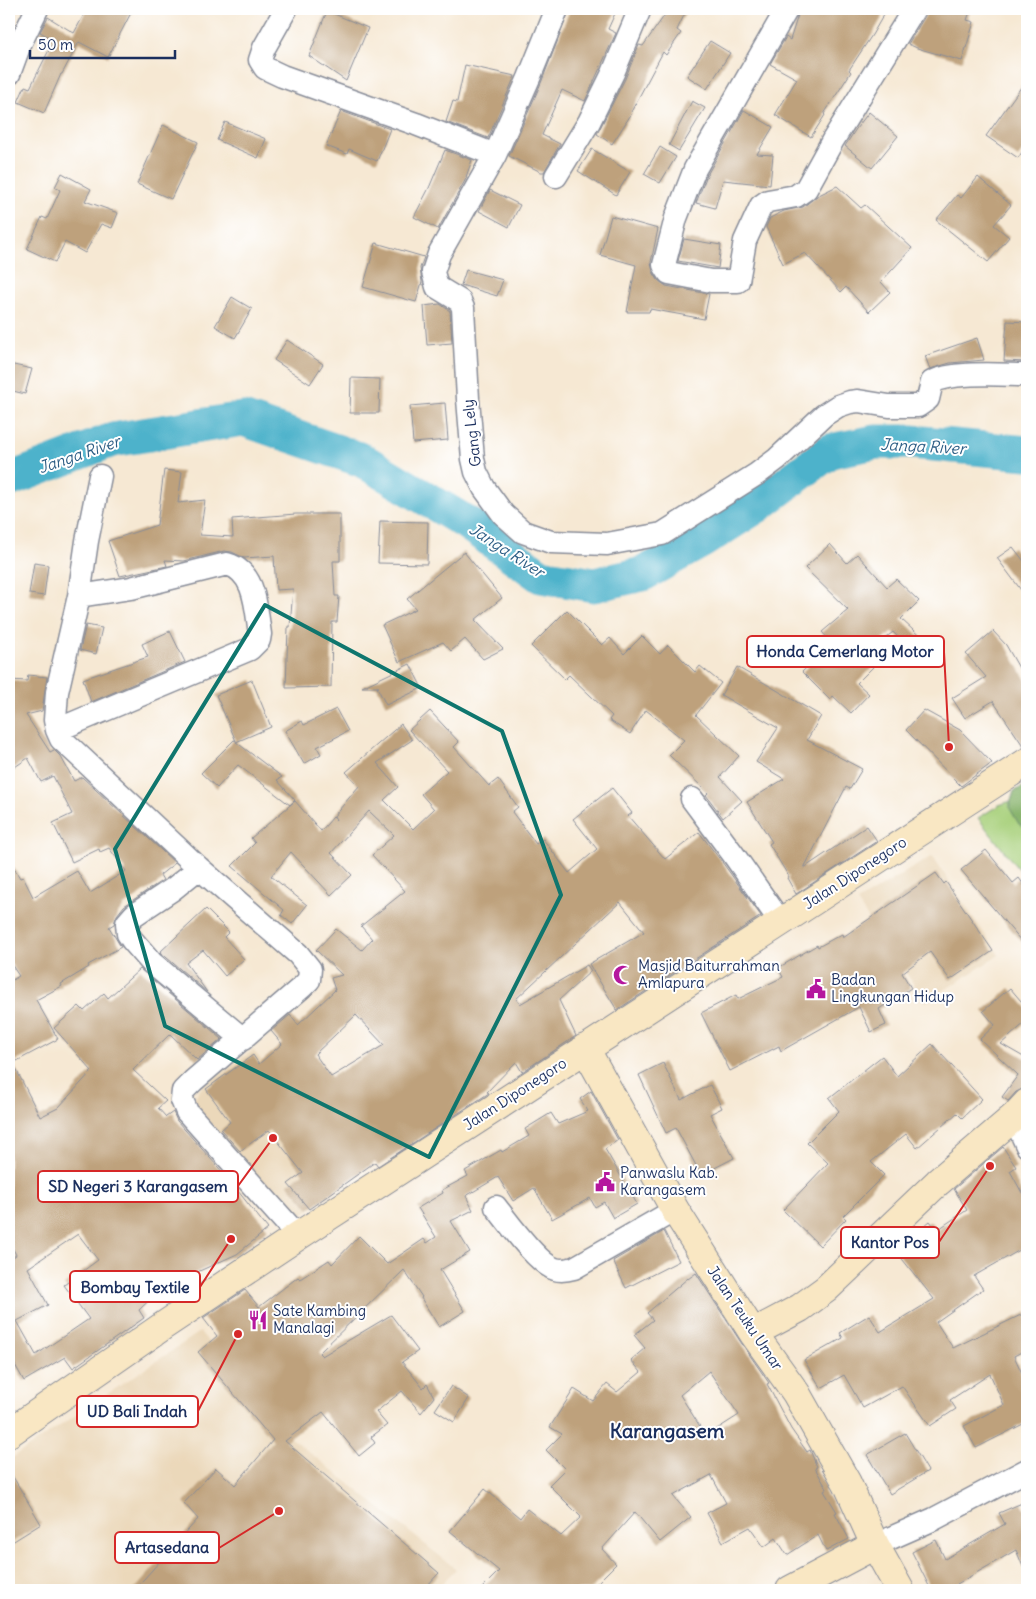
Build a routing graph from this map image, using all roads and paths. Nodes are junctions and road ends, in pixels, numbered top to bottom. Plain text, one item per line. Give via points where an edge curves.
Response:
1 (37, 9) edge
2 (286, 9) edge
3 (557, 9) edge
4 (640, 9) edge
5 (787, 9) edge
6 (914, 9) edge
7 (14, 40) edge
8 (9, 74) edge
9 (495, 155) junction
10 (556, 176) dead end
11 (1027, 375) edge
12 (100, 476) dead end
13 (79, 596) junction
14 (57, 730) junction
15 (1026, 764) edge
16 (692, 799) dead end
17 (199, 868) junction
18 (780, 921) junction
19 (243, 1039) junction
20 (584, 1048) junction
21 (1021, 1110) edge
22 (1027, 1146) edge
23 (496, 1207) dead end
24 (675, 1210) junction
25 (298, 1236) junction
26 (753, 1333) junction
27 (9, 1433) edge
28 (1027, 1470) edge
29 (876, 1545) junction
30 (790, 1590) edge
31 (900, 1590) edge

1 - 7 street
2 - 9 street via 264,48 260,60 265,68
3 - 9 street, Gang Lely
4 - 10 street via 589,122
5 - 6 street via 695,169 668,246 664,265 670,273 711,281 738,281 745,241 761,206 768,201 796,196 806,189
7 - 8 street
9 - 11 street, Gang Lely via 439,254 433,272 437,287 460,300 463,308 476,472 503,514 523,532 551,542 607,544 662,534 757,474 838,406 858,401 918,406 928,399 932,382 941,378
12 - 13 street
13 - 14 street via 57,692
13 - 14 street via 131,588 227,564 236,566 249,580 260,634 250,649
14 - 17 street via 61,739
15 - 18 street, Jalan Diponegoro
16 - 18 street
17 - 19 street via 298,954 310,970 309,980
17 - 19 street via 134,915 127,923 128,934 152,963
18 - 20 street, Jalan Diponegoro
19 - 25 street via 183,1091 183,1105 198,1126
20 - 24 street, Jalan Teuku Umar
20 - 25 street, Jalan Diponegoro
21 - 22 street
21 - 26 street via 938,1182 826,1289 800,1308
23 - 24 street via 541,1260 563,1270 574,1268
24 - 26 street, Jalan Teuku Umar
25 - 27 street, Jalan Diponegoro
26 - 29 street, Jalan Teuku Umar via 796,1393 847,1483
28 - 29 street via 934,1519
29 - 30 street
29 - 31 street, Jalan Teuku Umar

